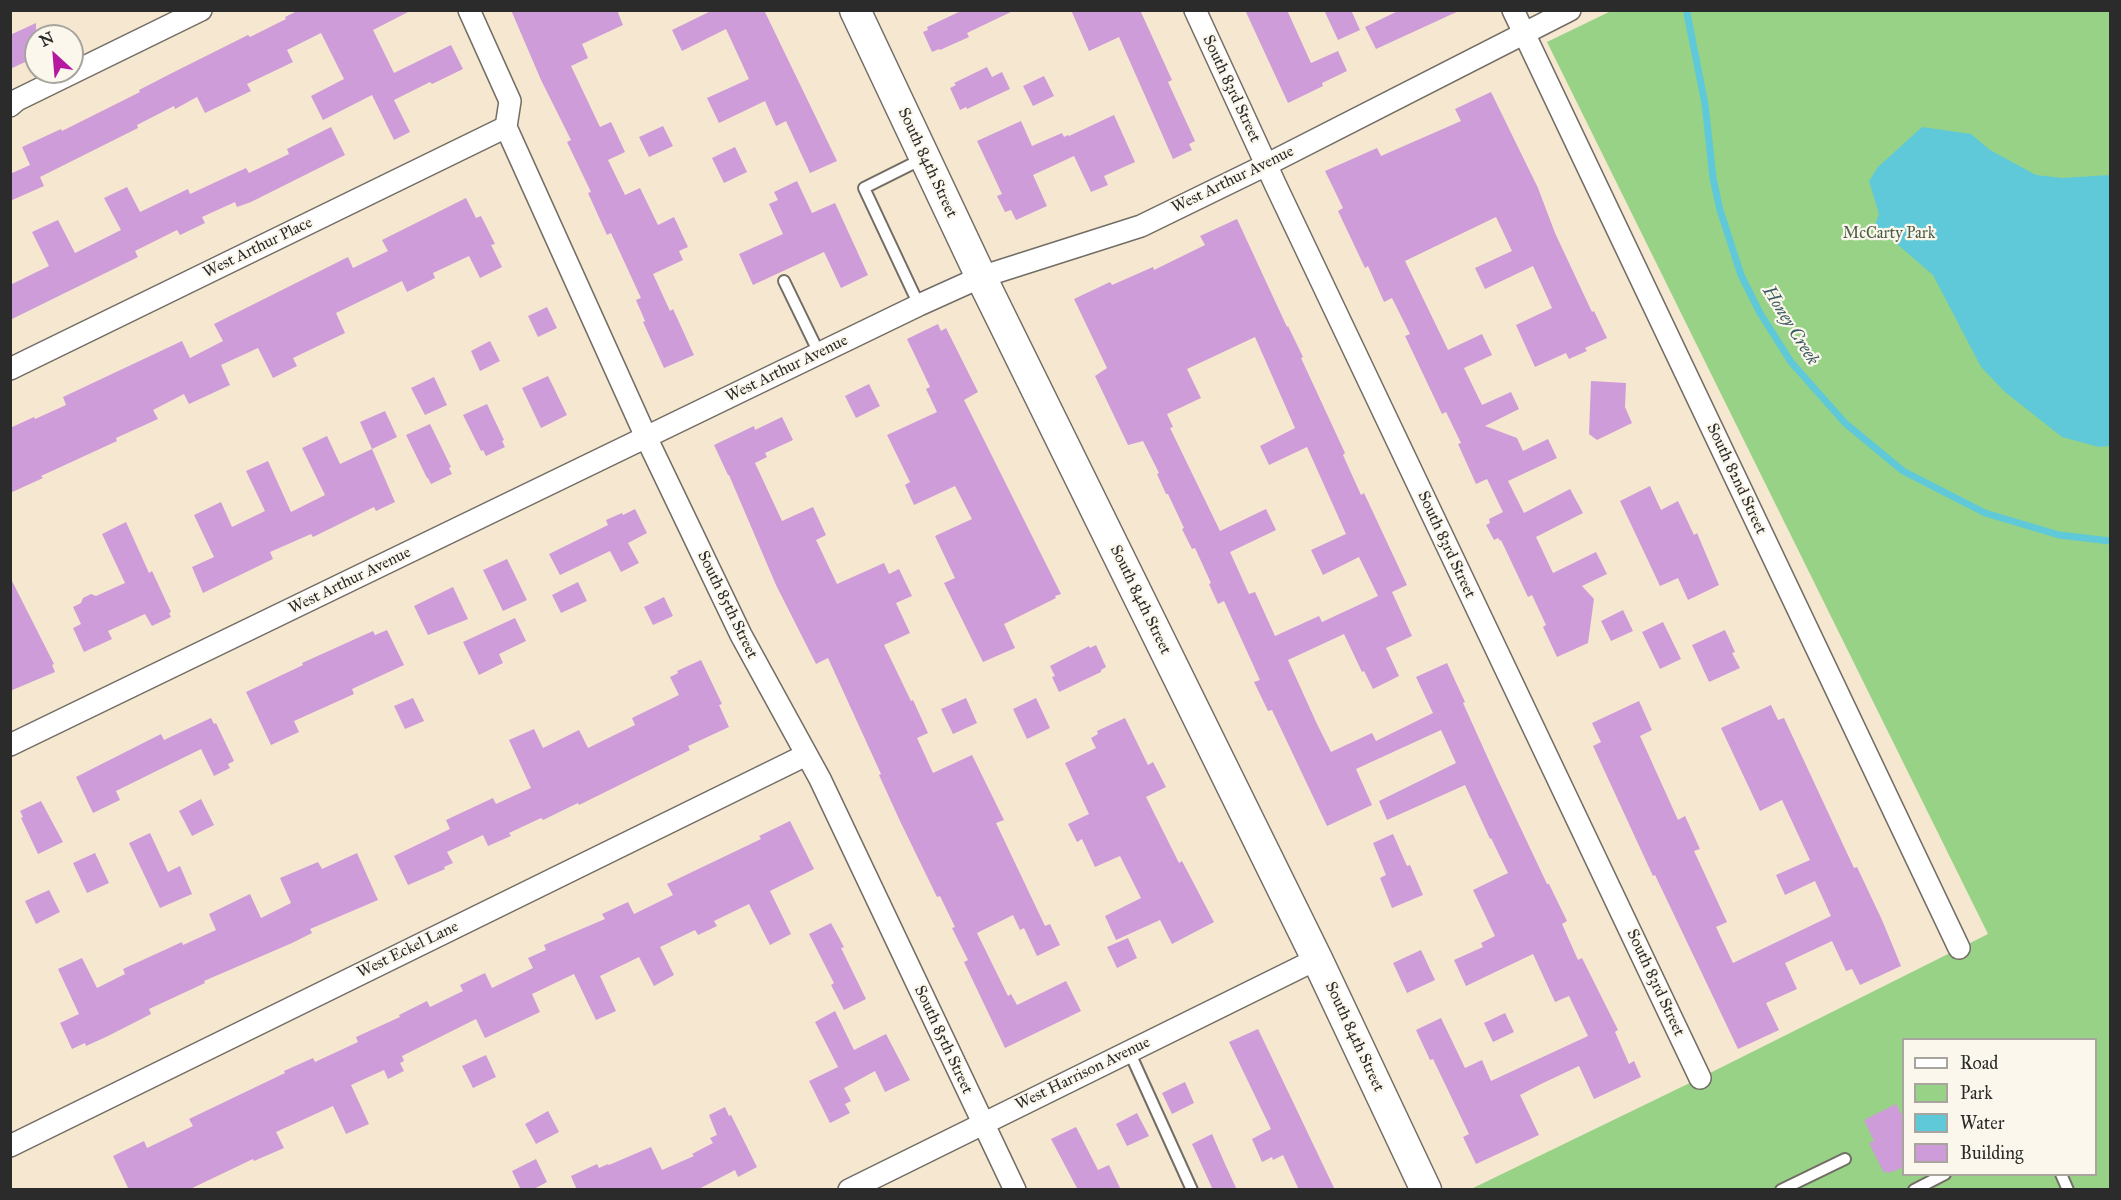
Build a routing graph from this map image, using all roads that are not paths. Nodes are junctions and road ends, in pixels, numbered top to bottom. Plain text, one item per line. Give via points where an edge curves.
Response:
1 (201, 10) edge
2 (470, 10) edge
3 (855, 10) edge
4 (1195, 10) edge
5 (1513, 10) edge
6 (1570, 10) edge
7 (1523, 34) junction
8 (10, 106) edge
9 (506, 127) junction
10 (925, 158) junction
11 (1266, 165) junction
12 (981, 277) junction
13 (784, 281) dead end
14 (919, 305) junction
15 (819, 353) junction
16 (10, 369) edge
17 (646, 437) junction
18 (10, 746) edge
19 (806, 755) junction
20 (1959, 948) dead end
21 (1317, 959) junction
22 (1129, 1051) junction
23 (1700, 1078) dead end
24 (982, 1122) junction
25 (10, 1146) edge
26 (1845, 1159) dead end
27 (1941, 1176) edge
28 (849, 1190) edge
29 (1015, 1190) edge
30 (1192, 1190) edge
31 (1426, 1190) edge
32 (1781, 1190) edge
33 (1914, 1190) edge

1 - 8 street
2 - 9 street, South 85th Street via 510,101
3 - 10 street, South 84th Street
4 - 11 street, South 83rd Street
5 - 7 street, South 82nd Street
6 - 7 street, West Arthur Avenue
7 - 11 street, West Arthur Avenue
7 - 20 street, South 82nd Street
9 - 16 street, West Arthur Place
9 - 17 street, South 85th Street
10 - 12 street, South 84th Street
10 - 14 lane via 864,189
11 - 12 street, West Arthur Avenue via 1141,226
11 - 23 street, South 83rd Street
12 - 14 street, West Arthur Avenue
12 - 21 street, South 84th Street
13 - 15 lane
14 - 15 street, West Arthur Avenue
15 - 17 street, West Arthur Avenue
17 - 18 street, West Arthur Avenue
17 - 19 street, South 85th Street via 741,635
19 - 24 street, South 85th Street
19 - 25 street, West Eckel Lane
21 - 22 street, West Harrison Avenue
21 - 31 street, South 84th Street
22 - 24 street, West Harrison Avenue
22 - 30 lane
24 - 28 street, West Harrison Avenue
24 - 29 street, South 85th Street
26 - 32 lane
27 - 33 lane

